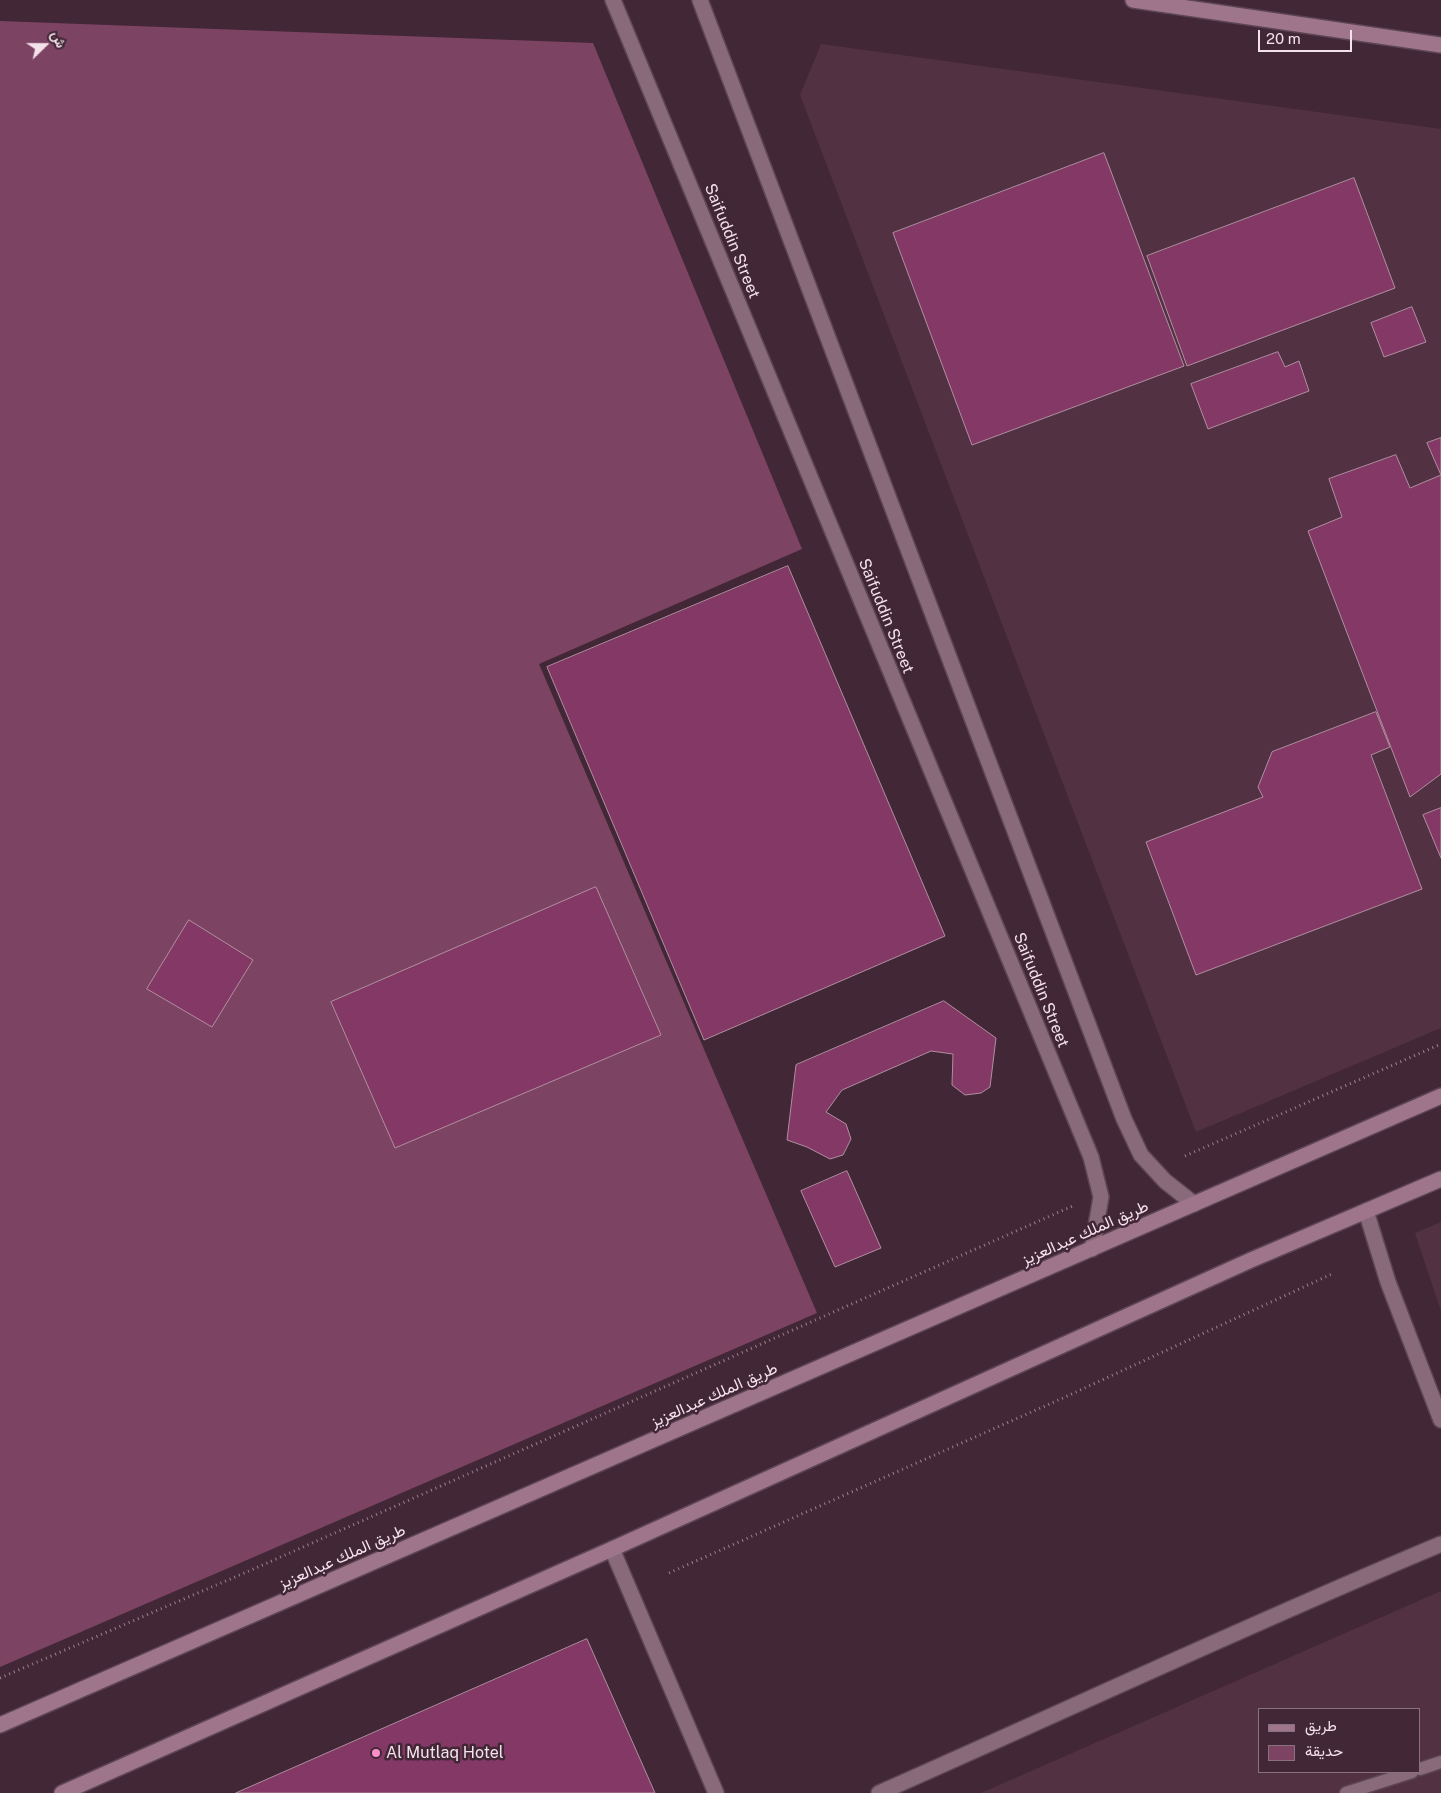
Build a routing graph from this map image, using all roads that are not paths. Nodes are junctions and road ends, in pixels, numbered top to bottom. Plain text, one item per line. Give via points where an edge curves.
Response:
1 (613, 0) edge
2 (700, 0) edge
3 (1134, 0) edge
4 (1441, 45) edge
5 (1441, 1096) edge
6 (1441, 1179) edge
7 (1194, 1204) junction
8 (1366, 1211) junction
9 (1092, 1249) junction
10 (1441, 1420) edge
11 (1441, 1544) edge
12 (612, 1549) junction
13 (0, 1725) edge
14 (1441, 1762) edge
15 (1421, 1769) edge
16 (1409, 1773) edge
17 (62, 1793) edge
18 (716, 1793) edge
19 (879, 1793) edge
20 (1346, 1793) edge

1 - 9 street, Saifuddin Street via 1091,1158 1101,1197
2 - 7 street, Saifuddin Street via 1124,1119 1141,1154 1165,1181
3 - 4 main road
5 - 7 main road, طريق الملك عبدالعزيز
6 - 8 main road
7 - 9 main road, طريق الملك عبدالعزيز
8 - 10 street via 1388,1282
8 - 12 main road
9 - 13 main road, طريق الملك عبدالعزيز
11 - 19 street via 1268,1617
12 - 17 main road
12 - 18 street
14 - 15 lane
16 - 20 lane

